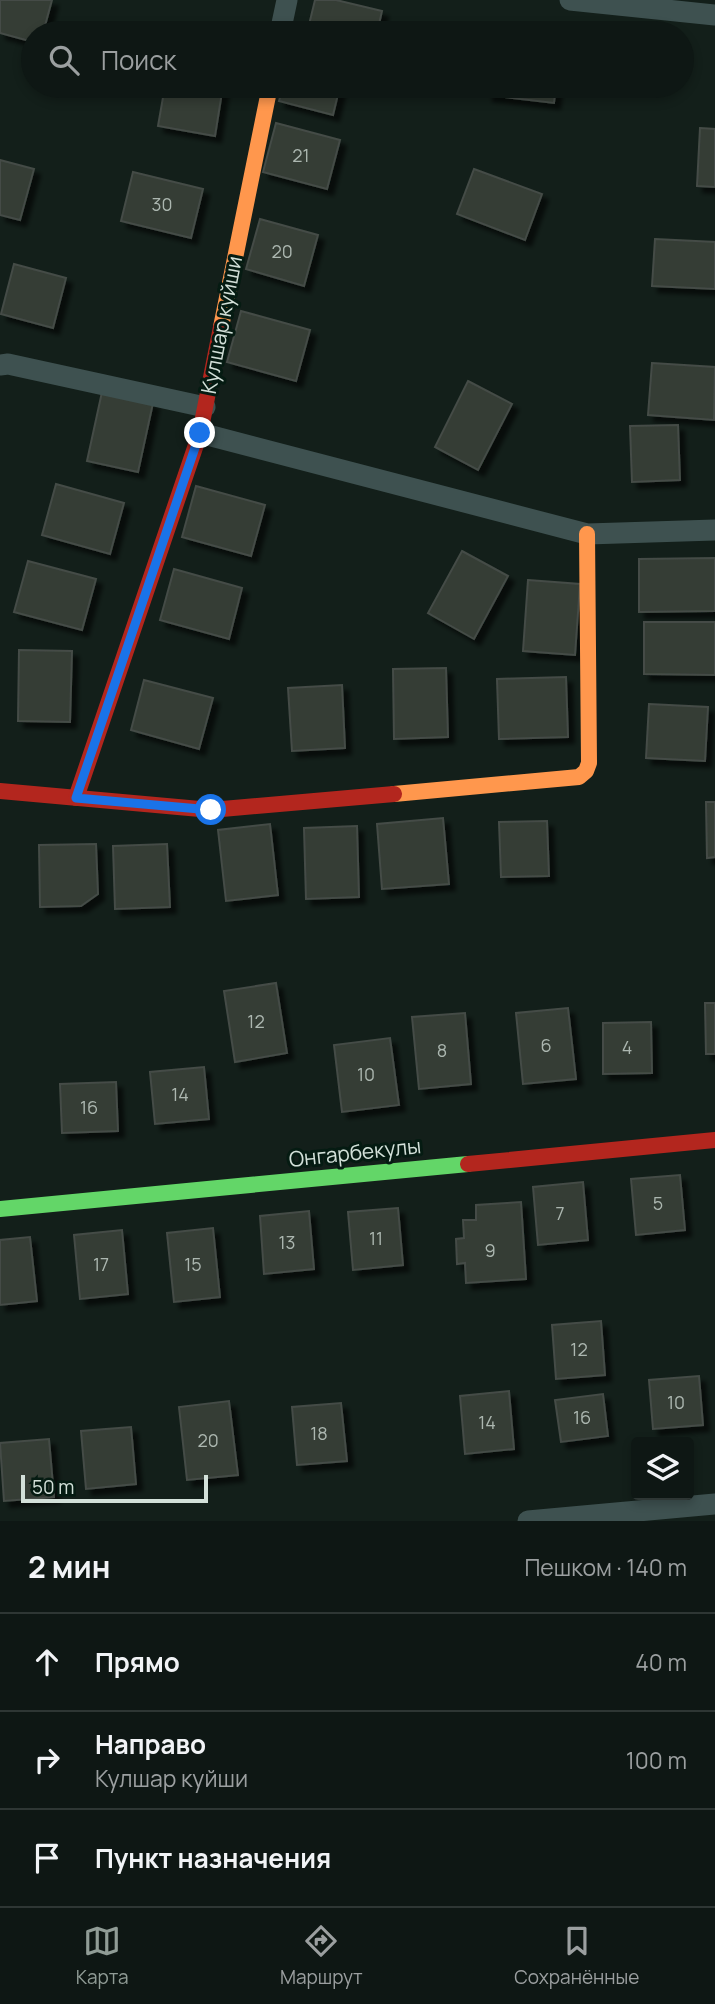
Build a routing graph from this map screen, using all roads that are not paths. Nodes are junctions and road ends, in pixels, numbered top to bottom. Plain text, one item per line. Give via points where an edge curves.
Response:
1 (287, 0) edge
2 (570, 0) edge
3 (715, 15) edge
4 (283, 21) edge
5 (268, 98) edge
6 (0, 365) edge
7 (205, 407) junction
8 (200, 433) junction
9 (715, 530) edge
10 (587, 534) junction
11 (0, 791) edge
12 (76, 798) junction
13 (715, 1140) edge
14 (0, 1209) edge
15 (715, 1504) edge
16 (528, 1521) edge

1 - 4 street
2 - 3 street
5 - 7 street, Кулшар куйши
6 - 7 street
7 - 8 street, Кулшар куйши
8 - 10 street
8 - 12 street, Кулшар куйши
9 - 10 street
10 - 12 street via 589,763 579,776 211,810
11 - 12 street
13 - 14 street, Онгарбекулы
15 - 16 street

